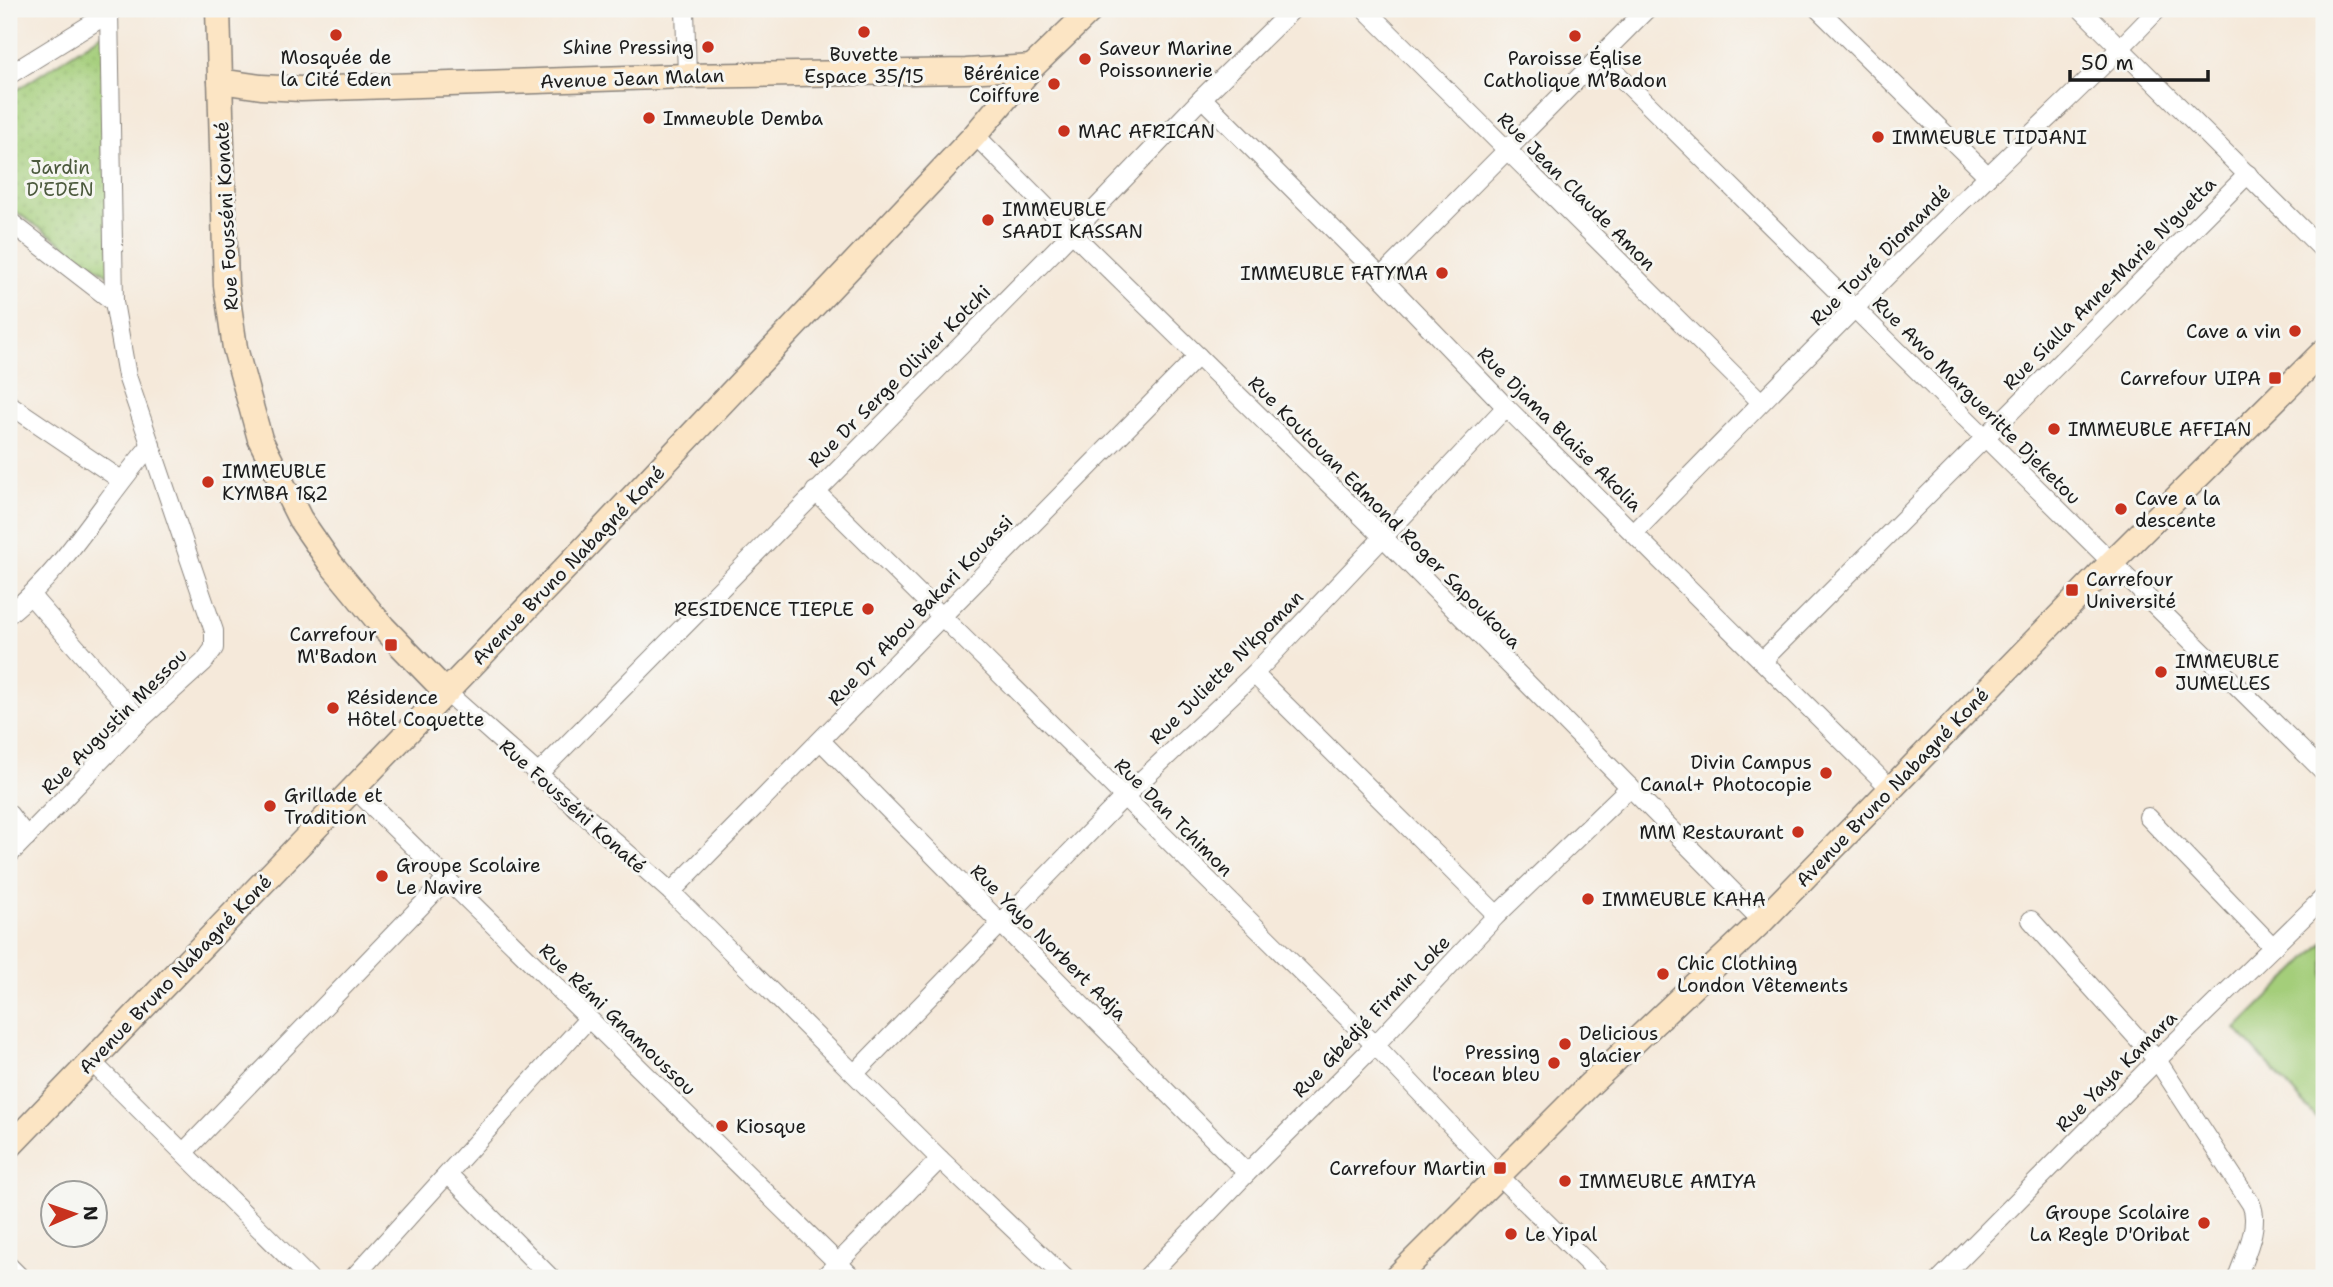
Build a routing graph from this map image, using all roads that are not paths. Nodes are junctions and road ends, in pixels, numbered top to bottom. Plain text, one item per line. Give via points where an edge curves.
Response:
1 (218, 9) edge
2 (685, 9) edge
3 (1092, 9) edge
4 (1293, 9) edge
5 (1365, 9) edge
6 (1647, 9) edge
7 (1818, 9) edge
8 (2081, 9) edge
9 (2158, 9) edge
10 (109, 11) edge
11 (2122, 48) junction
12 (1600, 57) junction
13 (1032, 67) junction
14 (9, 75) edge
15 (687, 76) junction
16 (220, 81) junction
17 (1202, 98) junction
18 (975, 135) junction
19 (1506, 150) junction
20 (2248, 174) junction
21 (1988, 176) junction
22 (9, 220) edge
23 (1072, 233) junction
24 (2324, 251) edge
25 (1381, 276) junction
26 (114, 302) junction
27 (1856, 308) junction
28 (2324, 351) edge
29 (1198, 356) junction
30 (1761, 402) junction
31 (1506, 407) junction
32 (11, 409) edge
33 (1984, 437) junction
34 (151, 445) junction
35 (121, 480) junction
36 (815, 491) junction
37 (1634, 533) junction
38 (1382, 537) junction
39 (2111, 563) junction
40 (31, 596) junction
41 (9, 614) edge
42 (944, 616) junction
43 (1762, 661) junction
44 (1254, 674) junction
45 (446, 692) junction
46 (140, 720) junction
47 (821, 741) junction
48 (2324, 772) edge
49 (537, 775) junction
50 (354, 788) junction
51 (1630, 788) junction
52 (1890, 788) junction
53 (1124, 797) junction
54 (9, 814) edge
55 (2148, 817) dead end
56 (27, 837) junction
57 (9, 855) edge
58 (446, 880) junction
59 (671, 892) junction
60 (2324, 897) edge
61 (1497, 915) junction
62 (2031, 920) dead end
63 (1762, 921) junction
64 (1001, 924) junction
65 (2273, 947) junction
66 (588, 1020) junction
67 (1375, 1045) junction
68 (2157, 1060) junction
69 (91, 1061) junction
70 (855, 1073) junction
71 (9, 1147) edge
72 (184, 1152) junction
73 (940, 1159) junction
74 (1247, 1173) junction
75 (449, 1175) junction
76 (1499, 1176) junction
77 (838, 1263) junction
78 (9, 1266) edge
79 (542, 1275) edge
80 (22, 1278) edge
81 (309, 1278) edge
82 (353, 1278) edge
83 (824, 1278) edge
84 (853, 1278) edge
85 (1065, 1278) edge
86 (1146, 1278) edge
87 (1396, 1278) edge
88 (1603, 1278) edge
89 (1941, 1278) edge
90 (2237, 1278) edge

1 - 16 main road
2 - 15 street
3 - 13 main road
4 - 17 street, Rue Dr Serge Olivier Kotchi
5 - 19 street, Rue Jean Claude Amon
6 - 12 street
7 - 21 street
8 - 11 street
9 - 11 street, Rue Touré Diomandé
10 - 14 street
10 - 26 street
11 - 20 street
11 - 21 street, Rue Touré Diomandé
12 - 19 street
12 - 27 street, Rue Awo Margueritte Djeketou
13 - 15 main road, Avenue Jean Malan
13 - 18 main road, Avenue Bruno Nabagné Koné
15 - 16 main road, Avenue Jean Malan via 301,89
16 - 45 main road, Rue Fousséni Konaté via 226,285 235,348 260,439 300,519 331,564
17 - 23 street, Rue Dr Serge Olivier Kotchi
17 - 25 street, Rue Djama Blaise Akolia
18 - 23 street, Rue Koutouan Edmond Roger Sapoukoua
18 - 45 main road, Avenue Bruno Nabagné Koné
19 - 25 street
19 - 30 street, Rue Jean Claude Amon
20 - 24 street
20 - 33 street, Rue Sialla Anne-Marie N'guetta
21 - 27 street, Rue Touré Diomandé
22 - 26 street
23 - 29 street, Rue Koutouan Edmond Roger Sapoukoua
23 - 36 street, Rue Dr Serge Olivier Kotchi
25 - 31 street, Rue Djama Blaise Akolia
26 - 34 street via 127,376
27 - 30 street, Rue Touré Diomandé
27 - 33 street, Rue Awo Margueritte Djeketou
28 - 39 main road, Avenue Bruno Nabagné Koné
29 - 38 street, Rue Koutouan Edmond Roger Sapoukoua
29 - 42 street, Rue Dr Abou Bakari Kouassi
30 - 37 street, Rue Touré Diomandé
31 - 37 street, Rue Djama Blaise Akolia
31 - 38 street, Rue Juliette N'kpoman
32 - 35 street
33 - 39 street, Rue Awo Margueritte Djeketou
33 - 43 street, Rue Sialla Anne-Marie N'guetta
34 - 35 street
34 - 46 street, Rue Augustin Messou via 214,631 214,648
35 - 40 street
36 - 42 street, Rue Dan Tchimon
36 - 49 street, Rue Dr Serge Olivier Kotchi
37 - 43 street, Rue Djama Blaise Akolia
38 - 44 street, Rue Juliette N'kpoman
38 - 51 street, Rue Koutouan Edmond Roger Sapoukoua
39 - 48 street, Rue Awo Margueritte Djeketou
39 - 52 main road, Avenue Bruno Nabagné Koné
40 - 41 street
40 - 46 street
42 - 47 street, Rue Dr Abou Bakari Kouassi
42 - 53 street, Rue Dan Tchimon
43 - 52 street, Rue Djama Blaise Akolia
44 - 53 street, Rue Juliette N'kpoman
44 - 61 street
45 - 49 street, Rue Fousséni Konaté
45 - 50 main road, Avenue Bruno Nabagné Koné
46 - 56 street, Rue Augustin Messou
47 - 59 street, Rue Dr Abou Bakari Kouassi
47 - 64 street, Rue Yayo Norbert Adja
49 - 59 street, Rue Fousséni Konaté
50 - 58 street, Rue Rémi Gnamoussou
50 - 69 main road, Avenue Bruno Nabagné Koné
51 - 61 street, Rue Gbédjé Firmin Loke
51 - 63 street, Rue Koutouan Edmond Roger Sapoukoua
52 - 63 main road, Avenue Bruno Nabagné Koné
53 - 64 street, Rue Juliette N'kpoman
53 - 67 street, Rue Dan Tchimon
54 - 56 street
55 - 65 street
56 - 57 street, Rue Augustin Messou
58 - 66 street, Rue Rémi Gnamoussou
58 - 72 street
59 - 70 street, Rue Fousséni Konaté
60 - 65 street, Rue Yaya Kamara
61 - 67 street, Rue Gbédjé Firmin Loke
62 - 68 street
63 - 76 main road, Avenue Bruno Nabagné Koné
64 - 70 street, Rue Juliette N'kpoman
64 - 74 street, Rue Yayo Norbert Adja
65 - 68 street, Rue Yaya Kamara
66 - 75 street
66 - 77 street, Rue Rémi Gnamoussou
67 - 74 street, Rue Gbédjé Firmin Loke
67 - 76 street, Rue Dan Tchimon
68 - 89 street, Rue Yaya Kamara
68 - 90 street via 2255,1212
69 - 71 main road, Avenue Bruno Nabagné Koné
69 - 72 street
70 - 73 street, Rue Fousséni Konaté
72 - 81 street
73 - 77 street
73 - 85 street, Rue Fousséni Konaté
74 - 86 street, Rue Gbédjé Firmin Loke
75 - 79 street
75 - 82 street
76 - 87 main road, Avenue Bruno Nabagné Koné
76 - 88 street
77 - 83 street
77 - 84 street, Rue Rémi Gnamoussou
78 - 80 street

